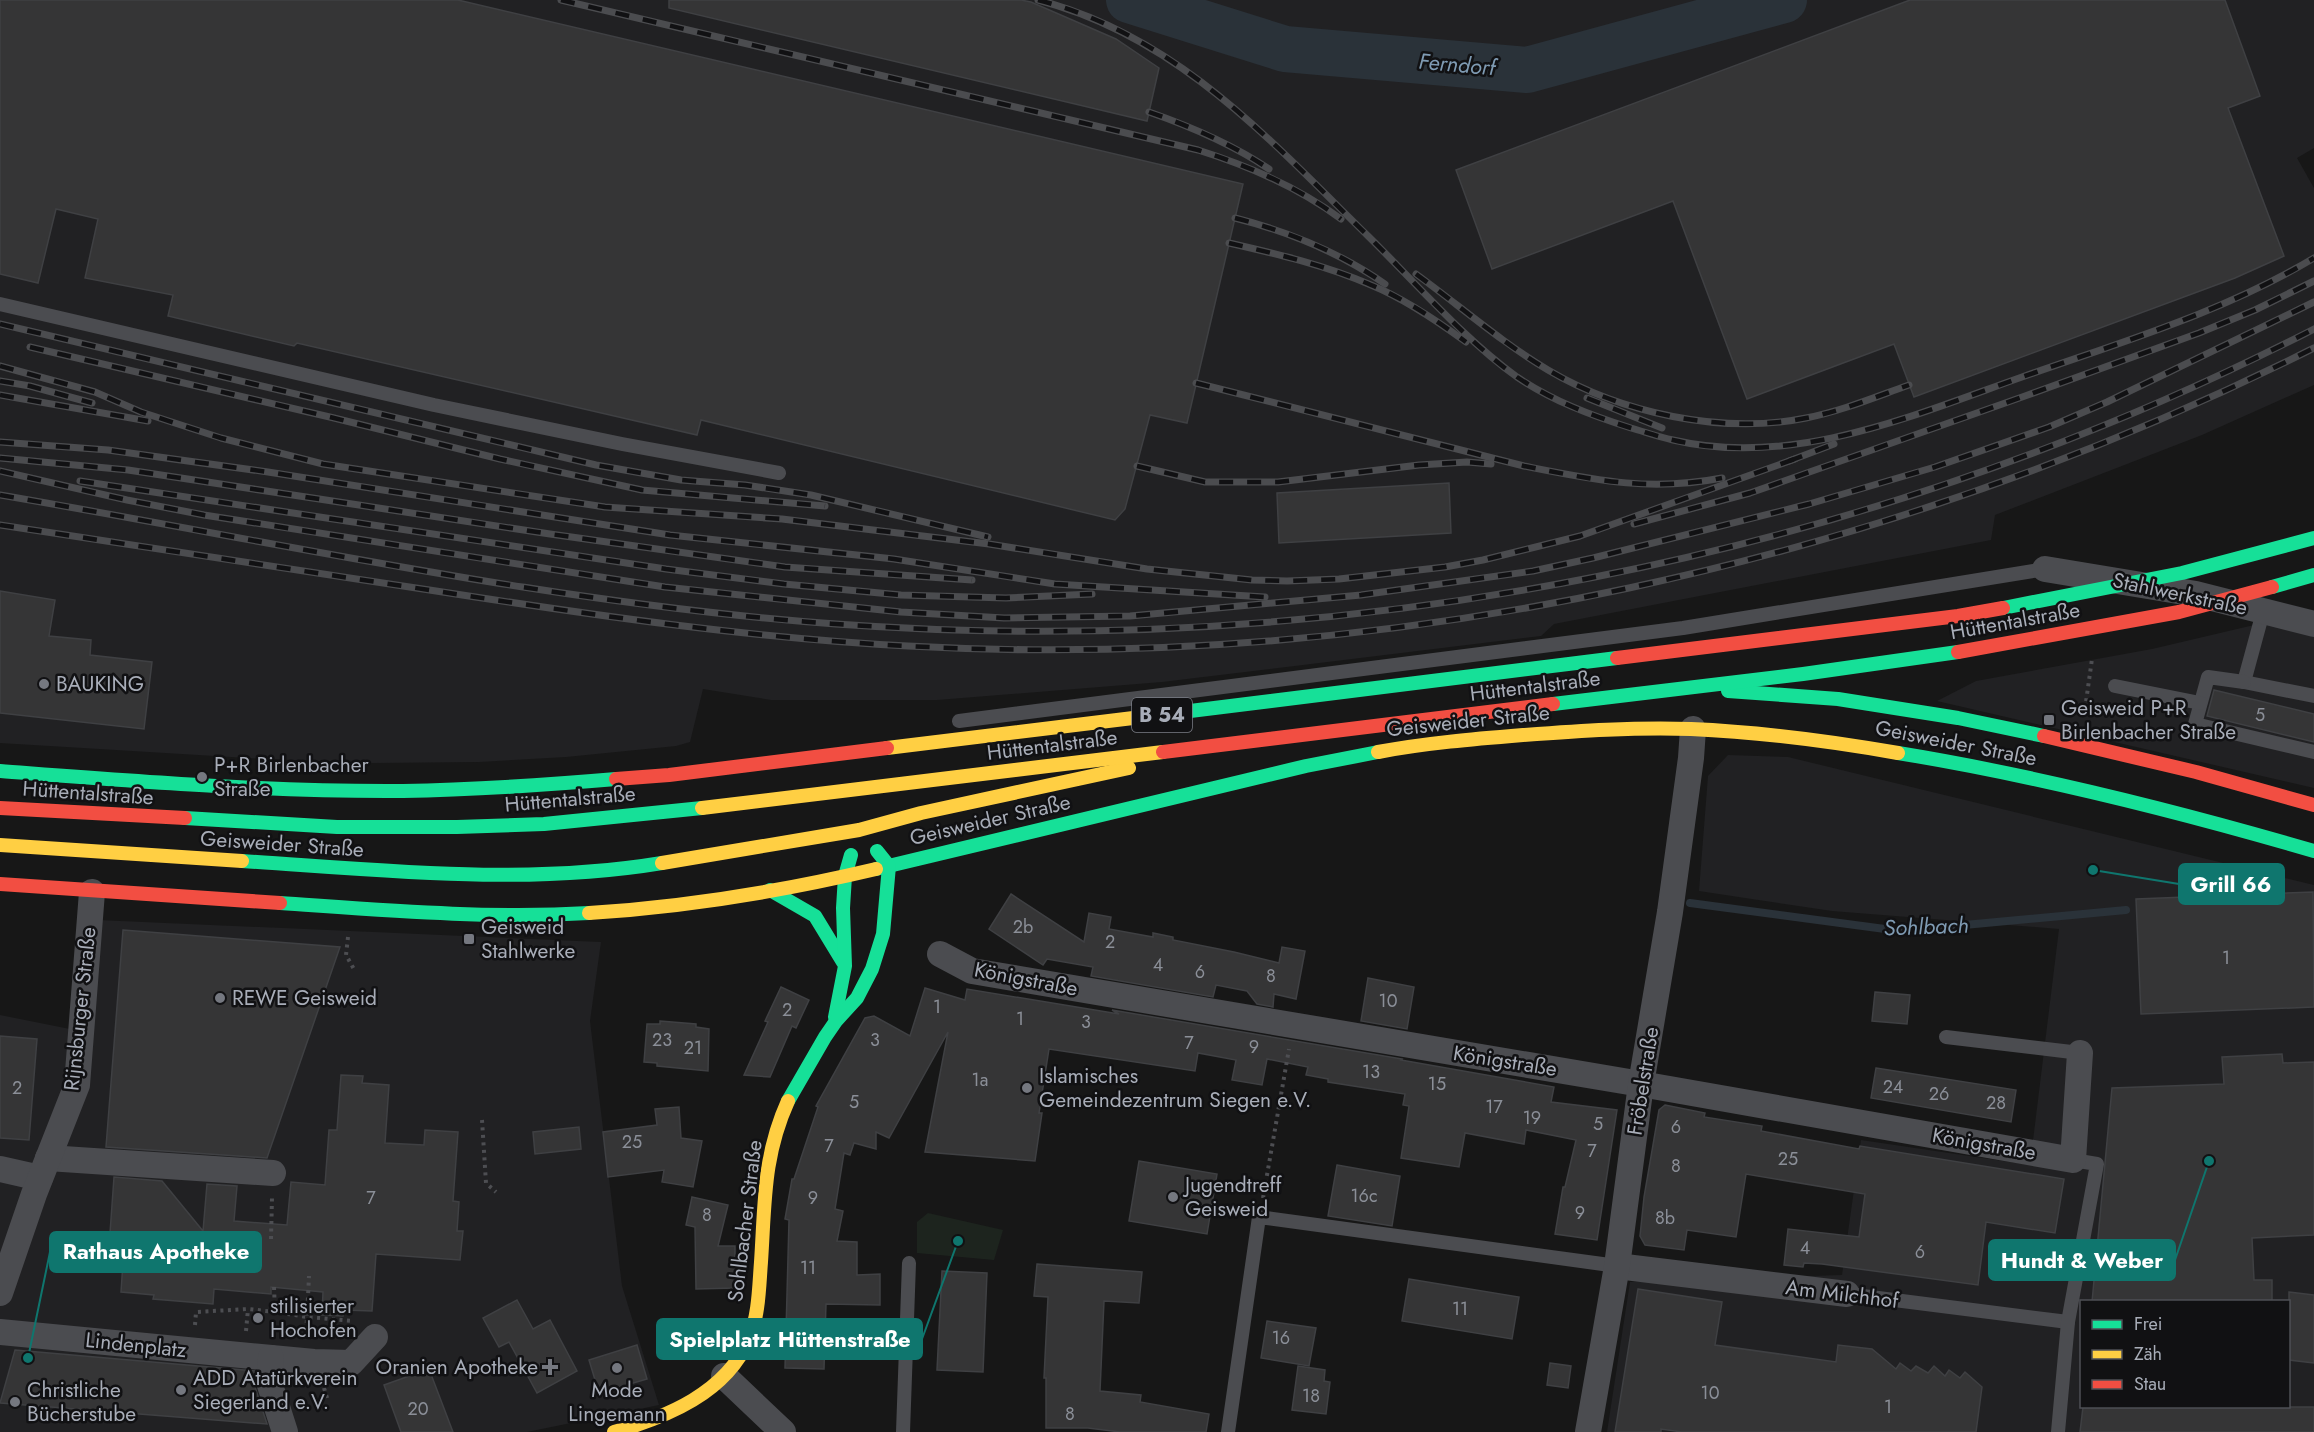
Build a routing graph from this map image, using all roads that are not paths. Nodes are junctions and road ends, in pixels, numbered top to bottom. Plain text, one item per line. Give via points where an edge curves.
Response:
1 (0, 304) edge
2 (779, 473) dead end
3 (2314, 538) edge
4 (2045, 569) joint
5 (2314, 574) edge
6 (2263, 612) junction
7 (2314, 624) edge
8 (2244, 682) junction
9 (2115, 686) dead end
10 (2314, 696) edge
11 (2200, 704) junction
12 (959, 721) dead end
13 (1693, 729) junction
14 (2314, 752) edge
15 (0, 771) edge
16 (2314, 805) edge
17 (0, 808) edge
18 (859, 830) junction
19 (0, 845) edge
20 (2314, 850) edge
21 (889, 866) junction
22 (845, 876) junction
23 (0, 884) edge
24 (770, 890) junction
25 (92, 892) junction
26 (940, 954) dead end
27 (845, 966) junction
28 (834, 1023) junction
29 (1946, 1037) dead end
30 (2080, 1053) joint
31 (1641, 1083) junction
32 (2073, 1160) junction
33 (44, 1168) junction
34 (0, 1169) edge
35 (273, 1173) dead end
36 (909, 1263) dead end
37 (1617, 1266) junction
38 (0, 1293) edge
39 (1847, 1294) joint
40 (2068, 1322) junction
41 (0, 1332) edge
42 (375, 1337) dead end
43 (271, 1358) junction
44 (724, 1376) junction
45 (285, 1432) edge
46 (614, 1432) edge
47 (783, 1432) edge
48 (903, 1432) edge
49 (1228, 1432) edge
50 (1588, 1432) edge
51 (2058, 1432) edge

1 - 2 lane via 434,405
3 - 15 main road, Hüttentalstraße / B 54, bridge via 2262,554 2094,592 1958,616 669,775 468,789 362,789 208,785
4 - 6 street, Stahlwerkstraße via 2196,594
4 - 12 lane via 1683,628
5 - 17 main road, Hüttentalstraße / B 54, bridge via 2181,611 1963,652 657,813 544,824 337,827
6 - 7 street, Stahlwerkstraße
6 - 8 lane
8 - 10 lane
8 - 11 lane via 2208,677
9 - 11 lane
11 - 14 lane via 2195,724
13 - 20 main road, Geisweider Straße via 1828,741 1972,765 2215,822
13 - 21 main road, Geisweider Straße via 1562,732 1428,742 1306,766
13 - 31 street, Fröbelstraße via 1670,912
16 - 18 main road, Geisweider Straße via 2205,773 1996,725 1836,699 1709,690 1587,690 1424,706
18 - 19 main road, Geisweider Straße via 560,879
18 - 21 main road
18 - 22 main road, Sohlbacher Straße
21 - 22 main road, Geisweider Straße
21 - 28 main road, Sohlbacher Straße via 881,944 860,995
22 - 24 main road, Geisweider Straße
22 - 27 main road, Sohlbacher Straße
23 - 25 main road, Geisweider Straße
24 - 25 main road, Geisweider Straße via 625,911 434,914
24 - 27 main road via 816,916
25 - 33 street, Rijnsburger Straße via 77,1085
26 - 31 street, Königstraße via 972,971
27 - 28 main road, Sohlbacher Straße
28 - 44 main road, Sohlbacher Straße via 791,1095 772,1144 754,1324
29 - 30 lane
30 - 32 street
31 - 32 street, Königstraße
31 - 37 street, Fröbelstraße
32 - 40 lane, Königstraße via 2097,1164
33 - 34 street
33 - 35 street
33 - 38 street, Rijnsburger Straße
36 - 48 lane
37 - 39 street, Am Milchhof
37 - 49 lane via 1259,1217
37 - 50 street, Fröbelstraße
39 - 40 lane, Am Milchhof
40 - 51 lane, Königstraße
41 - 43 street, Lindenplatz
42 - 43 street, Lindenplatz via 351,1363
43 - 45 street via 269,1382
44 - 46 main road, Sohlbacher Straße via 688,1405
44 - 47 street

